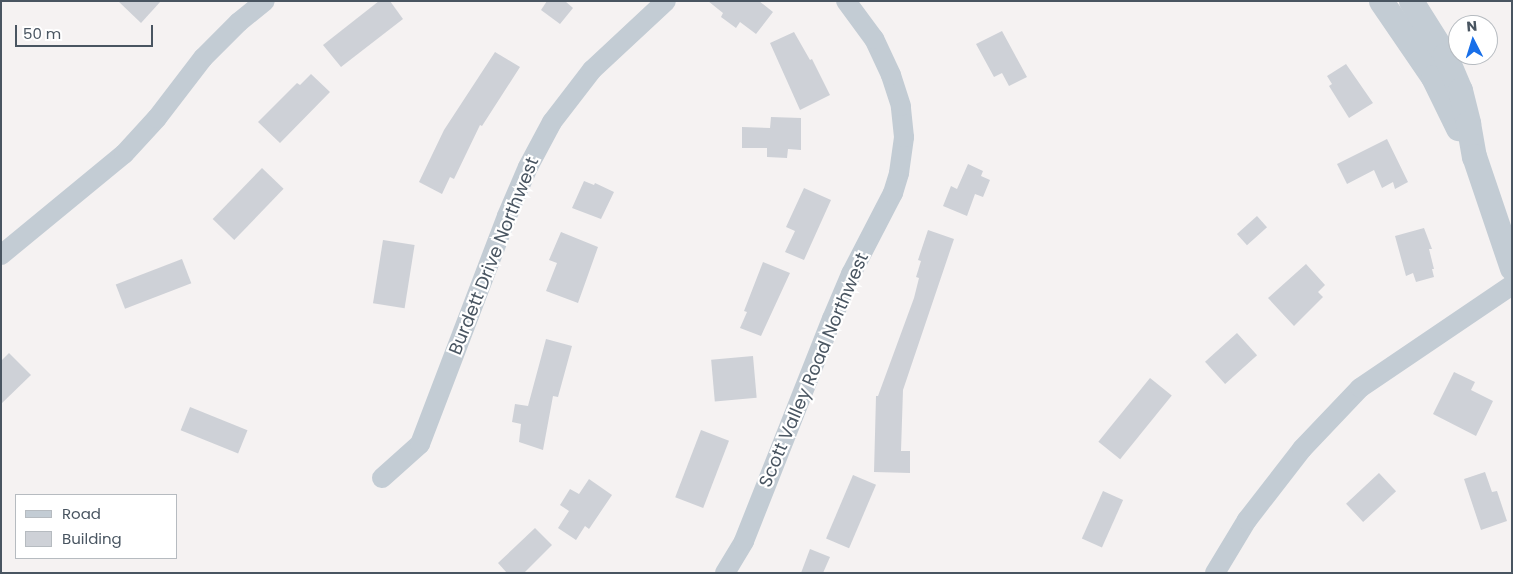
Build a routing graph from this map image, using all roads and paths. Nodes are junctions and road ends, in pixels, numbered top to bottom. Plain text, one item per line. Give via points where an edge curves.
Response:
1 (265, 1) edge
2 (666, 1) edge
3 (846, 1) edge
4 (1381, 1) edge
5 (1410, 1) edge
6 (1474, 156) junction
7 (1, 255) edge
8 (1512, 268) edge
9 (1512, 285) edge
10 (382, 478) dead end
11 (725, 573) edge
12 (1215, 573) edge

1 - 7 street via 203,58 157,118 124,154
2 - 10 street, Burdett Drive Northwest via 592,70 552,122 510,208 420,444
3 - 11 street, Scott Valley Road Northwest via 874,39 901,106 904,137 899,173 893,193 851,274 744,541
4 - 6 street via 1433,77
5 - 6 street via 1445,55 1460,90
6 - 8 street
9 - 12 street via 1360,388 1302,449 1247,520

